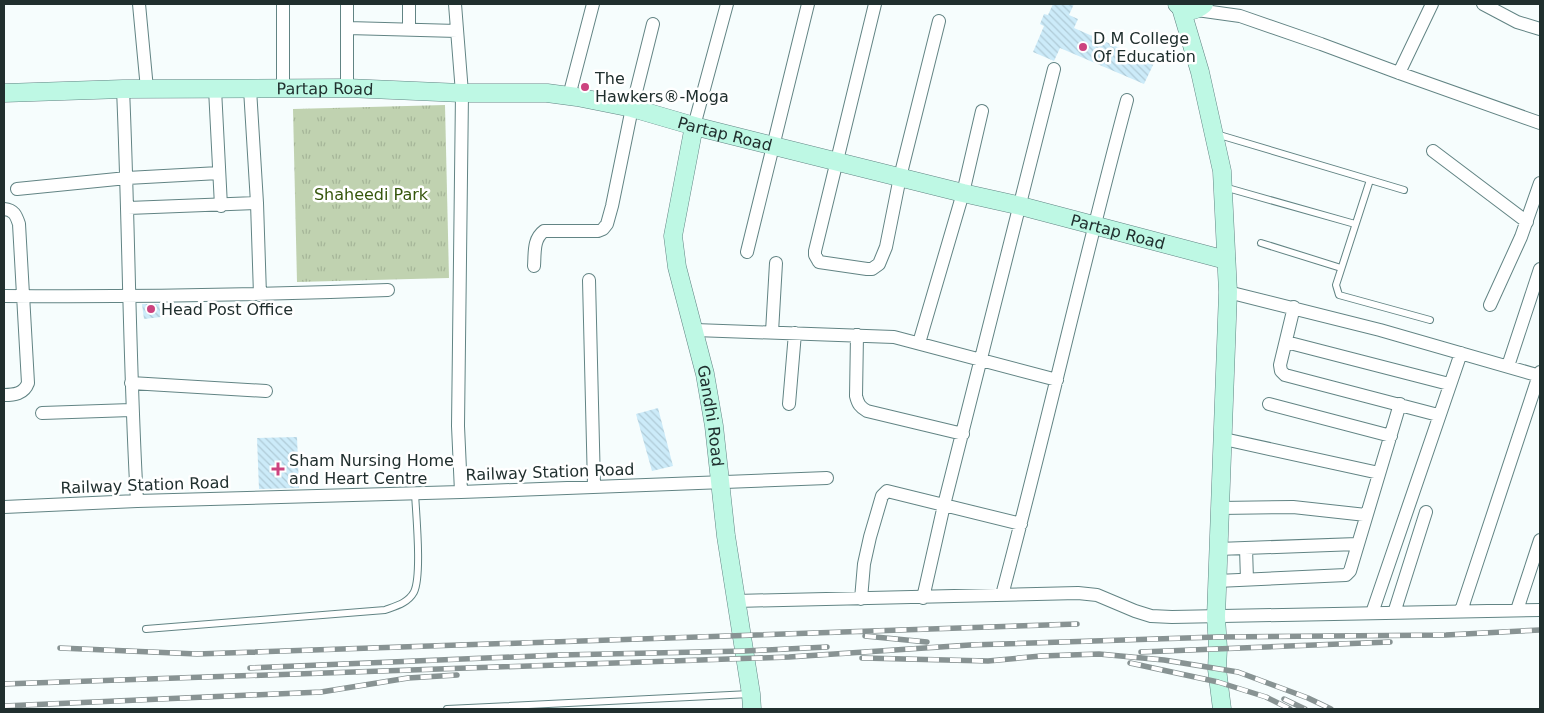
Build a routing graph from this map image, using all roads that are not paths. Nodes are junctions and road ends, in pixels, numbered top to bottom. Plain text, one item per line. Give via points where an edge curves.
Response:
1 (139, 4) edge
2 (283, 4) edge
3 (347, 4) edge
4 (408, 4) edge
5 (455, 4) edge
6 (593, 4) edge
7 (728, 4) edge
8 (808, 4) edge
9 (875, 4) edge
10 (1224, 4) edge
11 (1432, 4) edge
12 (1483, 4) edge
13 (1190, 6) edge
14 (1240, 16) junction
15 (939, 21) dead end
16 (653, 24) dead end
17 (348, 28) junction
18 (409, 29) junction
19 (1540, 29) edge
20 (457, 31) junction
21 (1054, 69) dead end
22 (1399, 73) junction
23 (348, 88) junction
24 (122, 89) junction
25 (147, 89) junction
26 (216, 89) junction
27 (250, 89) junction
28 (283, 89) junction
29 (4, 93) edge
30 (462, 94) junction
31 (570, 96) junction
32 (1127, 100) dead end
33 (632, 108) junction
34 (982, 111) dead end
35 (1540, 123) edge
36 (694, 126) junction
37 (1214, 134) junction
38 (774, 146) junction
39 (1433, 151) dead end
40 (836, 161) junction
41 (219, 173) junction
42 (900, 177) junction
43 (127, 178) junction
44 (1370, 180) junction
45 (1540, 184) edge
46 (1223, 187) junction
47 (17, 189) dead end
48 (1404, 190) dead end
49 (963, 193) junction
50 (257, 203) junction
51 (221, 206) junction
52 (1021, 206) junction
53 (128, 208) junction
54 (4, 209) edge
55 (1526, 222) junction
56 (1355, 224) junction
57 (1094, 226) junction
58 (1260, 243) dead end
59 (747, 252) dead end
60 (1226, 260) junction
61 (776, 263) dead end
62 (534, 266) dead end
63 (1341, 268) junction
64 (1540, 269) edge
65 (589, 280) dead end
66 (388, 290) dead end
67 (1228, 292) junction
68 (260, 295) junction
69 (4, 296) edge
70 (24, 296) junction
71 (130, 297) junction
72 (1490, 305) dead end
73 (1294, 308) junction
74 (1430, 320) dead end
75 (694, 330) junction
76 (772, 332) junction
77 (795, 333) junction
78 (858, 335) junction
79 (1286, 342) junction
80 (919, 343) junction
81 (1461, 353) junction
82 (982, 361) junction
83 (1508, 366) junction
84 (1540, 374) edge
85 (1057, 380) junction
86 (131, 383) junction
87 (1449, 384) junction
88 (266, 392) dead end
89 (4, 395) edge
90 (789, 404) dead end
91 (1269, 404) dead end
92 (1400, 404) junction
93 (132, 410) junction
94 (42, 413) dead end
95 (1438, 415) junction
96 (963, 434) junction
97 (1391, 436) junction
98 (1224, 439) junction
99 (1379, 473) junction
100 (827, 478) dead end
101 (719, 482) junction
102 (594, 486) junction
103 (461, 492) junction
104 (415, 493) junction
105 (137, 501) junction
106 (944, 505) junction
107 (4, 507) edge
108 (1220, 508) junction
109 (1426, 512) dead end
110 (1366, 515) junction
111 (1021, 524) junction
112 (1540, 540) edge
113 (1357, 544) junction
114 (1246, 548) junction
115 (1218, 549) junction
116 (1247, 580) junction
117 (1217, 581) junction
118 (1002, 595) junction
119 (924, 598) junction
120 (861, 599) junction
121 (736, 601) junction
122 (1517, 610) junction
123 (1540, 610) edge
124 (1461, 611) junction
125 (1372, 613) junction
126 (1394, 613) junction
127 (1216, 616) junction
128 (146, 629) dead end
129 (752, 701) edge
130 (447, 709) edge
131 (1222, 709) edge

1 - 25 street
2 - 28 street
3 - 17 street
4 - 18 street
5 - 20 street
6 - 31 street
7 - 36 street
8 - 38 street
9 - 40 street
10 - 14 street
11 - 22 street
12 - 19 street via 1517,22
13 - 14 street
13 - 37 street
14 - 22 street
15 - 42 street
16 - 33 street
17 - 18 street
17 - 23 street
18 - 20 street
20 - 30 street
21 - 52 street
22 - 35 street
23 - 28 street, Partap Road
23 - 30 street, Partap Road
24 - 25 street, Partap Road
24 - 29 street, Partap Road
24 - 43 street
25 - 26 street, Partap Road
26 - 27 street, Partap Road
26 - 41 street
27 - 28 street, Partap Road
27 - 50 street
30 - 31 street, Partap Road via 547,93
30 - 103 street via 458,426
31 - 33 street, Partap Road
32 - 57 street
33 - 36 street, Partap Road
33 - 62 street via 607,224 598,231 544,231 536,243
34 - 49 street
36 - 38 street, Partap Road
36 - 75 street, Gandhi Road via 673,236 677,267
37 - 44 lane
37 - 46 street
38 - 40 street, Partap Road
38 - 59 street
39 - 55 street
40 - 42 street, Partap Road
40 - 42 street via 814,255 819,262 867,269 879,264 886,247
41 - 43 street
41 - 51 street
42 - 49 street, Partap Road
43 - 47 street
43 - 53 street
44 - 48 lane
44 - 56 lane
45 - 55 street
46 - 56 lane
46 - 60 street
49 - 52 street, Partap Road
49 - 80 street
50 - 51 street
50 - 68 street
51 - 53 street
52 - 57 street, Partap Road
52 - 82 street
53 - 71 street
54 - 70 street via 16,215 19,224
55 - 72 street
56 - 63 lane
57 - 60 street, Partap Road
57 - 85 street
58 - 63 lane
60 - 67 street
61 - 76 street
63 - 74 lane via 1336,285 1339,295
64 - 83 street
65 - 102 street
66 - 68 street
67 - 73 street
67 - 98 street
68 - 71 street
69 - 70 street
70 - 71 street
70 - 89 street via 28,383 21,393
71 - 86 street
73 - 79 street
73 - 81 street
75 - 76 street
75 - 101 street, Gandhi Road via 714,426
76 - 77 street
77 - 78 street
77 - 90 street
78 - 80 street via 894,337
78 - 96 street via 856,396 861,408
79 - 87 street
79 - 92 street via 1280,365 1285,375
80 - 82 street
81 - 83 street
81 - 87 street
82 - 85 street
82 - 96 street
83 - 84 street
84 - 124 street
85 - 111 street
86 - 88 street
86 - 93 street
87 - 95 street
91 - 97 street
92 - 95 street
92 - 97 street
93 - 94 street
93 - 105 street
95 - 125 street
96 - 106 street
97 - 99 street
98 - 99 street
98 - 108 street
99 - 110 street
100 - 101 street, Railway Station Road
101 - 102 street, Railway Station Road
101 - 121 street, Gandhi Road
102 - 103 street, Railway Station Road
103 - 104 street, Railway Station Road
104 - 105 street, Railway Station Road
104 - 128 lane via 418,577 414,592 402,604 385,610
105 - 107 street, Railway Station Road
106 - 111 street
106 - 119 street
106 - 120 street via 891,491 885,493 870,536
108 - 110 street via 1293,507
108 - 115 street
109 - 126 street
110 - 113 street
111 - 118 street
112 - 122 street
113 - 114 street
113 - 116 street via 1346,575
114 - 115 street
114 - 116 street
115 - 117 street
116 - 117 street
117 - 127 street
118 - 119 street
118 - 127 street via 1078,593 1096,595 1152,616
119 - 120 street
120 - 121 street
121 - 129 street, Gandhi Road
122 - 123 street
122 - 124 street
124 - 126 street
125 - 126 street
125 - 127 street
127 - 131 street
129 - 130 lane

